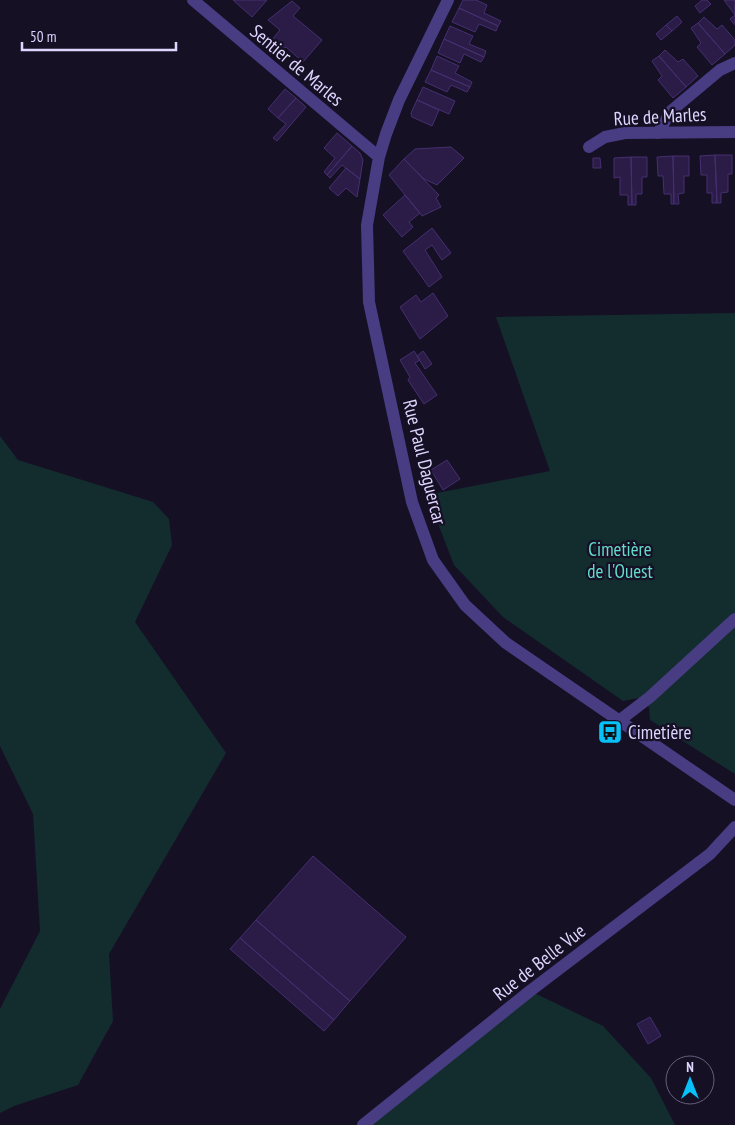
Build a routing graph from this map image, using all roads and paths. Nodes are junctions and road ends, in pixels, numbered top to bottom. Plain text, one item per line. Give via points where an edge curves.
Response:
1 (193, 0) edge
2 (448, 0) edge
3 (735, 63) edge
4 (735, 132) edge
5 (658, 133) junction
6 (589, 147) dead end
7 (379, 157) junction
8 (735, 619) edge
9 (620, 720) junction
10 (735, 800) edge
11 (735, 827) edge
12 (364, 1125) edge

1 - 7 street, Sentier de Marles
2 - 7 street, Rue Paul Daguercar via 399,100
3 - 5 street via 720,70 671,111
4 - 5 street, Rue de Marles
5 - 6 street, Rue de Marles via 605,137
7 - 9 street, Rue Paul Daguercar via 367,224 369,302 412,502 433,560 465,605 506,642
8 - 9 street via 650,697
9 - 10 street, Rue Paul Daguercar
11 - 12 street, Rue de Belle Vue via 710,854 530,991

